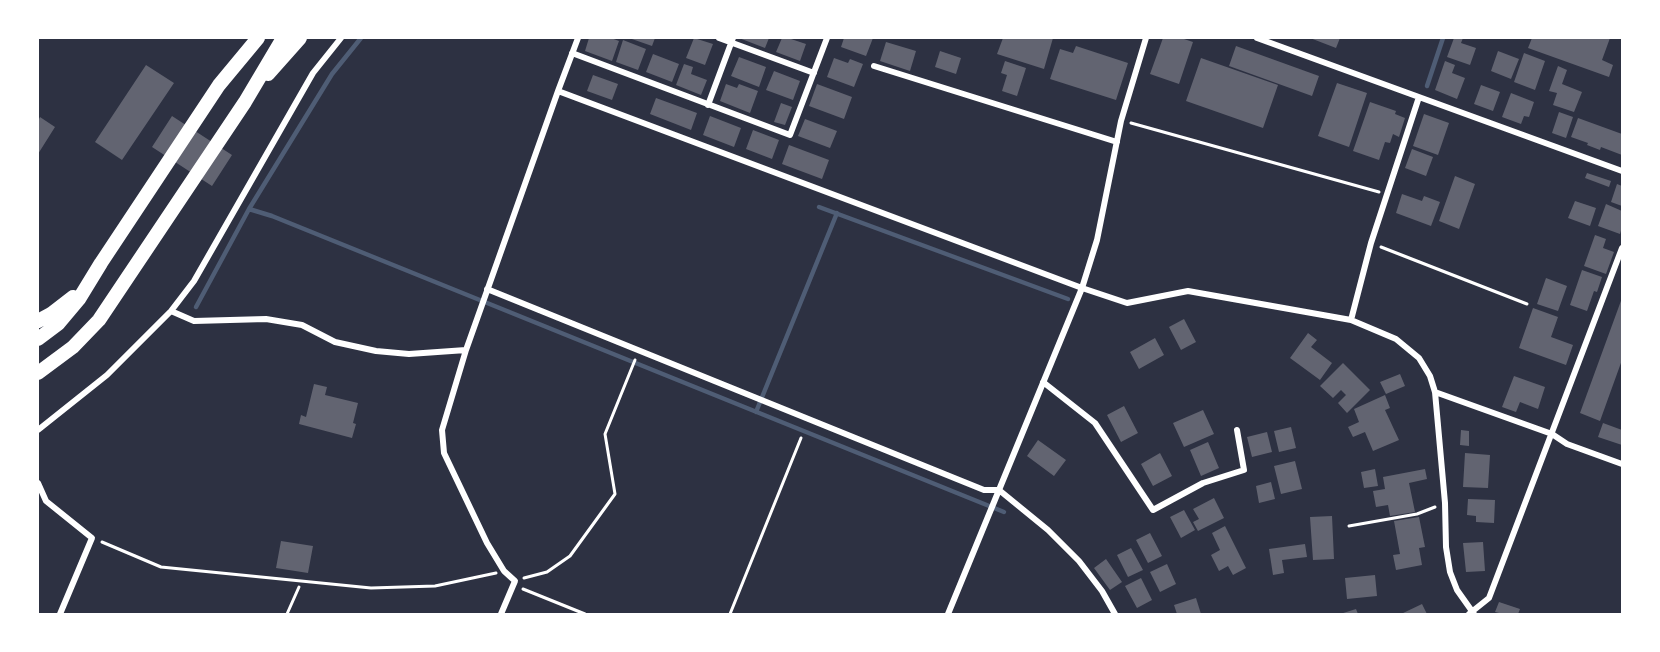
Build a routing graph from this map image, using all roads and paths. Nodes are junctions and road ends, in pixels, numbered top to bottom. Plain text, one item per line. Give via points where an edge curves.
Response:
1 (244, 38) edge
2 (258, 38) edge
3 (283, 38) edge
4 (300, 38) edge
5 (341, 38) edge
6 (578, 38) edge
7 (719, 38) edge
8 (827, 38) edge
9 (1146, 38) edge
10 (1257, 38) edge
11 (732, 40) edge
12 (572, 53) junction
13 (874, 66) dead end
14 (814, 73) junction
15 (219, 85) junction
16 (558, 91) junction
17 (1419, 97) junction
18 (245, 102) junction
19 (708, 105) junction
20 (1121, 121) junction
21 (1116, 142) junction
22 (1623, 171) edge
23 (1386, 194) junction
24 (1371, 243) junction
25 (1623, 248) edge
26 (101, 263) junction
27 (1082, 288) junction
28 (487, 289) junction
29 (1527, 304) dead end
30 (171, 311) junction
31 (1351, 320) junction
32 (38, 321) edge
33 (38, 339) edge
34 (73, 347) junction
35 (466, 350) junction
36 (38, 365) edge
37 (38, 373) edge
38 (629, 373) dead end
39 (1043, 382) junction
40 (1436, 392) junction
41 (38, 430) edge
42 (1236, 430) dead end
43 (1552, 434) junction
44 (801, 438) dead end
45 (1623, 464) edge
46 (38, 483) edge
47 (999, 490) junction
48 (1445, 502) junction
49 (1348, 526) dead end
50 (92, 538) junction
51 (504, 571) junction
52 (515, 581) junction
53 (299, 587) dead end
54 (1472, 614) edge
55 (60, 615) edge
56 (287, 615) edge
57 (501, 615) edge
58 (585, 615) edge
59 (730, 615) edge
60 (948, 615) edge
61 (1115, 615) edge

1 - 15 highway
2 - 15 highway
3 - 18 highway
4 - 18 highway
5 - 30 street via 313,73 194,281
6 - 12 street
7 - 11 street
8 - 14 street
9 - 20 street
10 - 17 street
11 - 14 street
11 - 19 street
12 - 16 street
12 - 19 street
13 - 21 street
14 - 19 street via 790,135
15 - 26 highway
16 - 27 street
16 - 28 street
17 - 22 street
17 - 23 street
18 - 34 highway via 99,320
20 - 21 street
20 - 23 path
21 - 27 street via 1097,240
23 - 24 street
24 - 29 path
24 - 31 street
25 - 43 street
26 - 32 highway via 75,296
26 - 33 highway via 79,299 58,324
27 - 31 street via 1127,303 1188,291
27 - 39 street
28 - 35 street
28 - 47 street via 984,490
30 - 35 street via 194,321 266,319 302,325 335,342 376,351 410,354
30 - 41 street via 106,375
31 - 40 street via 1396,339 1419,358
34 - 36 highway
34 - 37 highway
35 - 51 street via 442,430 444,453
38 - 52 path via 605,434 615,494 570,556 547,572
39 - 42 street via 1095,423 1153,510 1203,483 1244,470
39 - 47 street
40 - 43 street
40 - 48 street
43 - 45 street via 1567,444
43 - 54 street via 1489,598
44 - 59 path
46 - 50 street via 46,501
47 - 60 street
47 - 61 street via 1079,561
48 - 49 path via 1417,514
48 - 54 street via 1450,572
50 - 51 path via 161,567 370,588 435,586
50 - 55 street
51 - 52 street
52 - 57 street
52 - 58 path via 520,588
53 - 56 path

